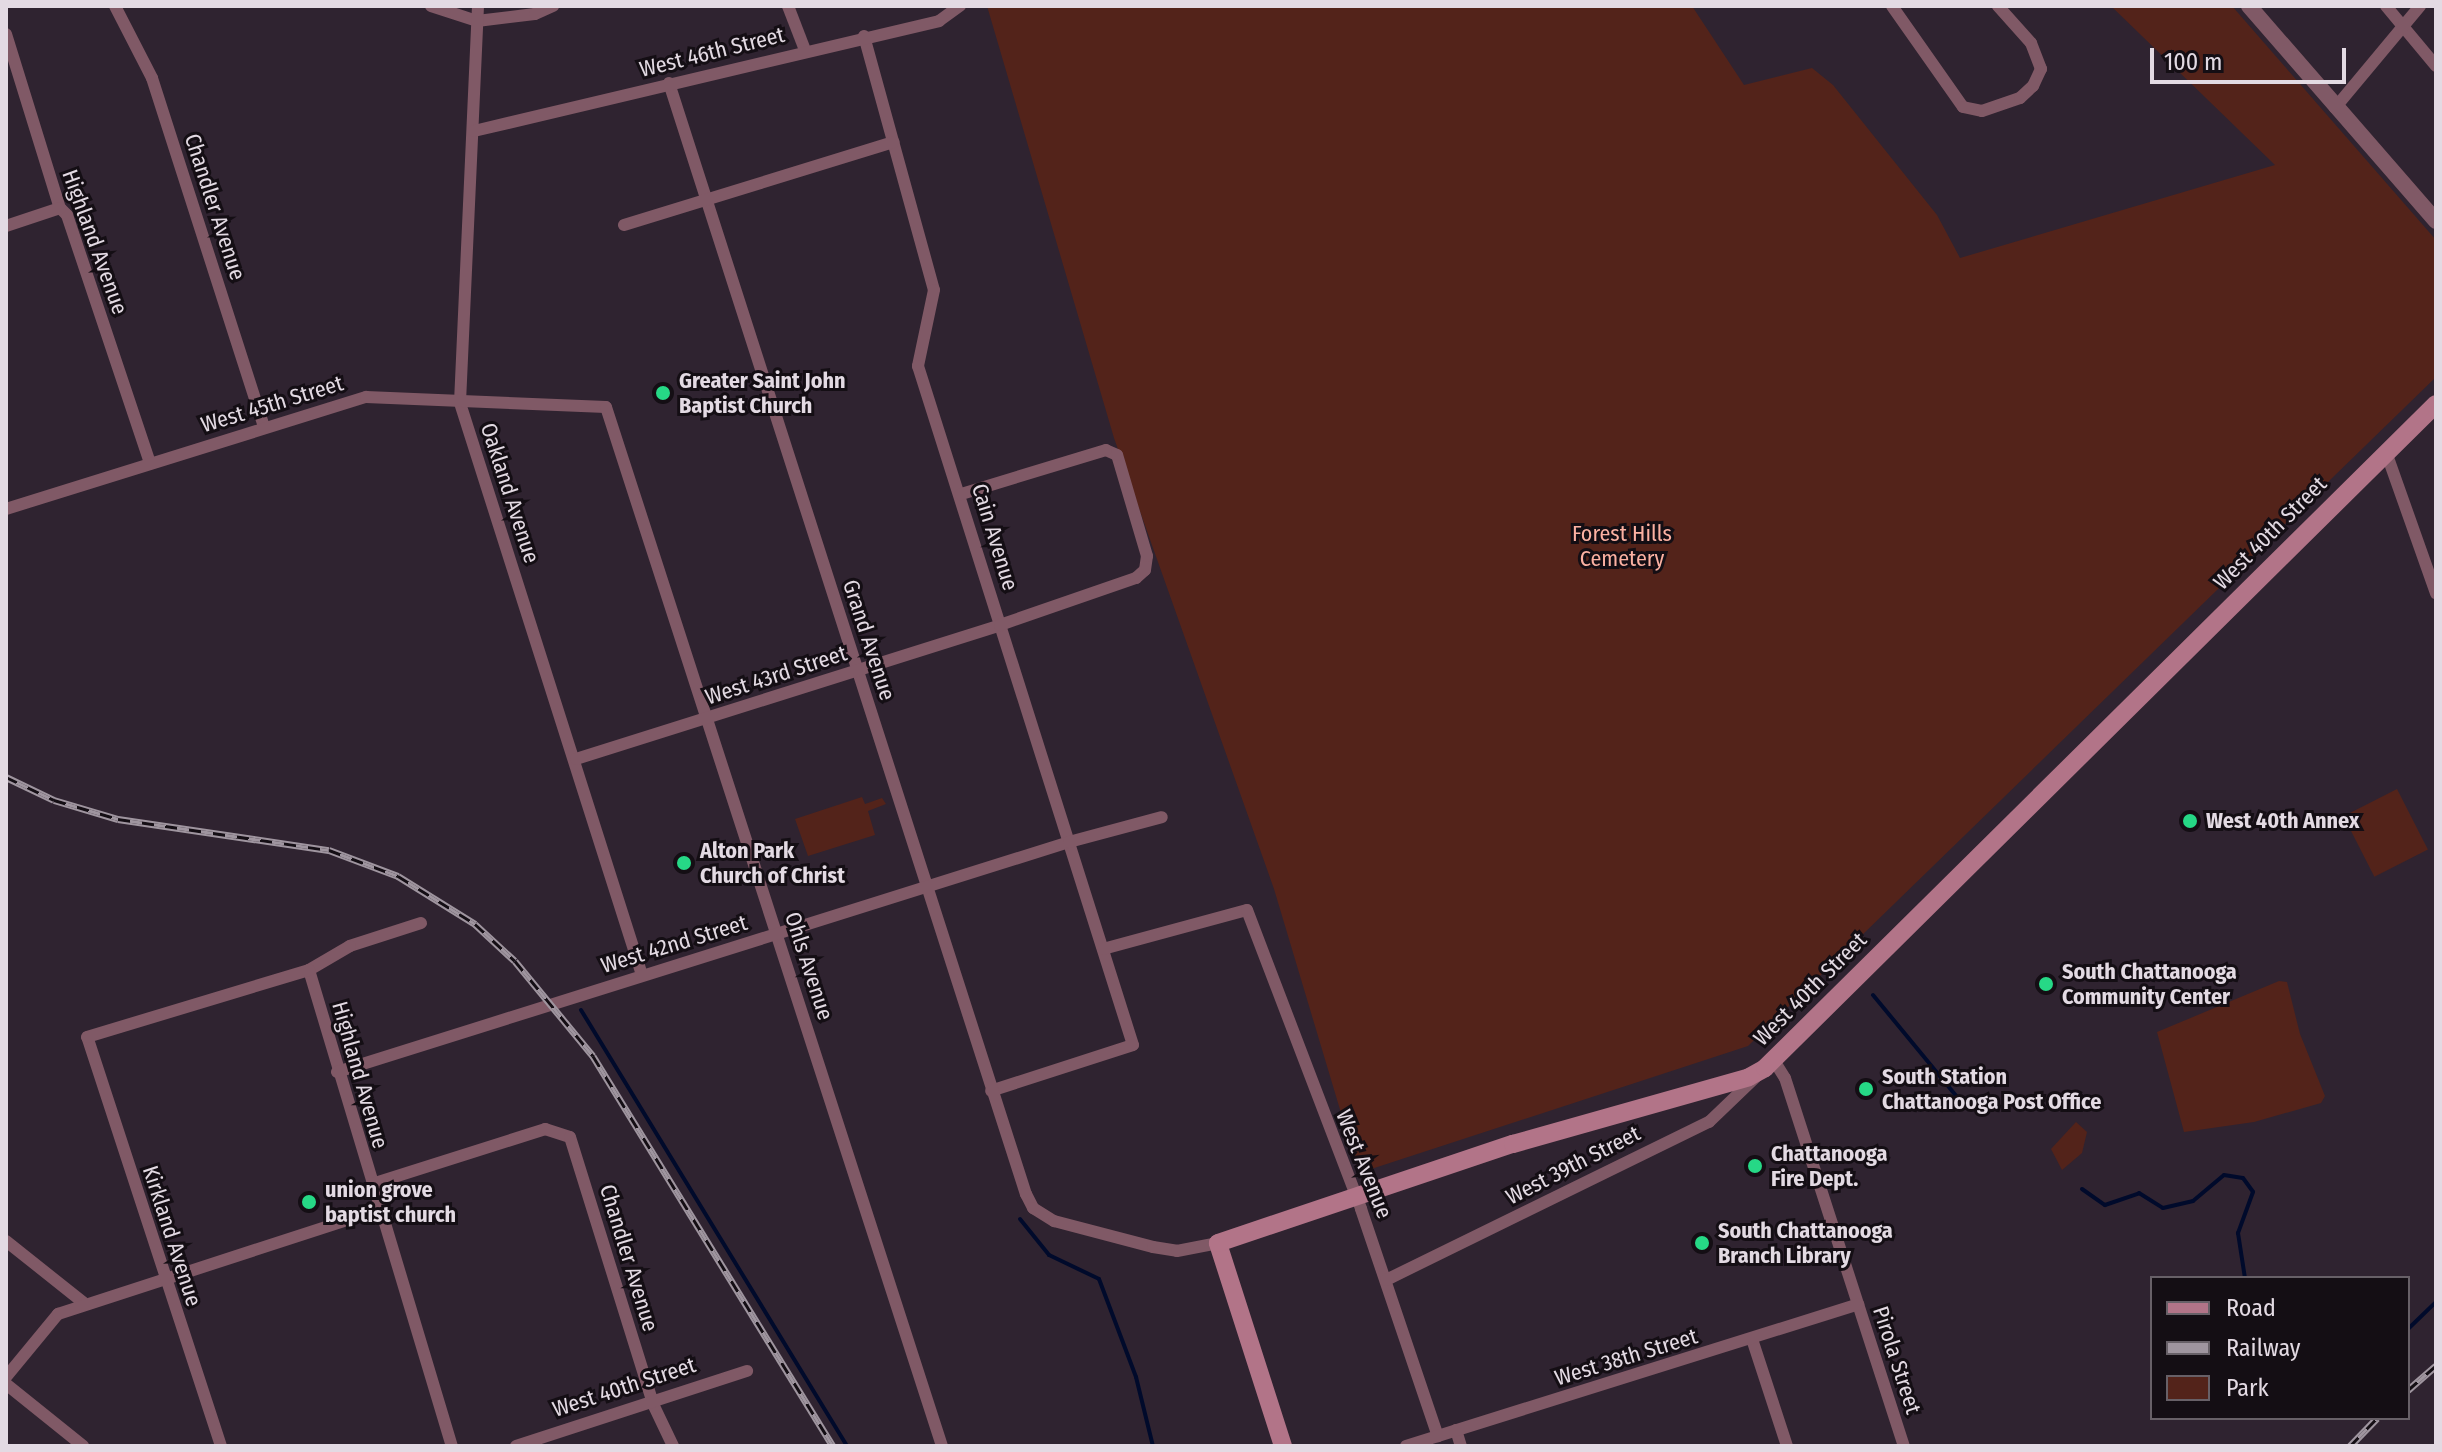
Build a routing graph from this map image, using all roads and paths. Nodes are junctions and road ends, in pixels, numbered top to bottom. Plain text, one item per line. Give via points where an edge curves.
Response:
1 (115, 6) edge
2 (431, 6) edge
3 (478, 6) edge
4 (553, 6) edge
5 (788, 6) edge
6 (1892, 6) edge
7 (1998, 6) edge
8 (2249, 6) edge
9 (2386, 6) edge
10 (2420, 6) edge
11 (959, 9) edge
12 (477, 21) junction
13 (2403, 27) junction
14 (6, 34) edge
15 (864, 36) junction
16 (805, 50) junction
17 (2436, 66) edge
18 (669, 83) junction
19 (2335, 108) junction
20 (474, 131) junction
21 (893, 142) junction
22 (703, 200) junction
23 (60, 208) junction
24 (2436, 221) edge
25 (624, 225) dead end
26 (6, 226) edge
27 (460, 403) junction
28 (2436, 404) edge
29 (606, 407) joint
30 (264, 426) junction
31 (2386, 452) junction
32 (150, 463) junction
33 (961, 494) junction
34 (6, 509) edge
35 (2436, 593) edge
36 (1000, 625) junction
37 (858, 670) junction
38 (710, 717) junction
39 (576, 759) junction
40 (1162, 817) dead end
41 (1069, 842) junction
42 (926, 887) junction
43 (421, 923) dead end
44 (777, 934) junction
45 (1103, 949) junction
46 (309, 970) junction
47 (642, 975) junction
48 (1769, 1064) junction
49 (337, 1072) junction
50 (991, 1091) junction
51 (372, 1184) junction
52 (1355, 1198) junction
53 (1033, 1208) joint
54 (379, 1210) junction
55 (6, 1241) edge
56 (1218, 1243) junction
57 (165, 1280) junction
58 (1386, 1280) junction
59 (84, 1303) junction
60 (1858, 1304) junction
61 (1752, 1339) junction
62 (747, 1371) dead end
63 (6, 1377) edge
64 (6, 1384) edge
65 (653, 1404) junction
66 (1456, 1430) junction
67 (1438, 1436) junction
68 (83, 1446) edge
69 (221, 1446) edge
70 (452, 1446) edge
71 (516, 1446) edge
72 (673, 1446) edge
73 (942, 1446) edge
74 (1283, 1446) edge
75 (1406, 1446) edge
76 (1461, 1446) edge
77 (1787, 1446) edge
78 (1904, 1446) edge

1 - 30 street, Chandler Avenue via 152,78
2 - 12 street
3 - 12 street, Oakland Avenue
4 - 12 street via 535,14
5 - 16 street
6 - 7 street via 1963,107 1972,111 2003,107 2020,98 2041,69 2031,43
8 - 19 street
9 - 13 street
10 - 13 street
11 - 15 street, West 46th Street via 939,21
12 - 20 street, Oakland Avenue
13 - 17 street
13 - 19 street
14 - 23 street, Highland Avenue
15 - 16 street, West 46th Street
15 - 21 street, Cain Avenue
16 - 18 street, West 46th Street
18 - 20 street, West 46th Street
18 - 22 street, Grand Avenue
19 - 24 street
20 - 27 street, Oakland Avenue
21 - 22 street
21 - 33 street, Cain Avenue via 934,290 918,366
22 - 25 street
22 - 37 street, Grand Avenue
23 - 26 street
23 - 32 street, Highland Avenue via 67,215
27 - 29 street, West 45th Street
27 - 30 street, West 45th Street via 366,397
27 - 39 street, Oakland Avenue
28 - 31 main road, West 40th Street
29 - 38 street, Ohls Avenue
30 - 32 street, West 45th Street
31 - 35 street
31 - 48 main road, West 40th Street
32 - 34 street, West 45th Street
33 - 36 street, Cain Avenue
33 - 36 street, West 43rd Street via 1106,450 1117,455 1147,556 1145,570 1136,578
36 - 37 street, West 43rd Street
36 - 41 street, Cain Avenue
37 - 38 street, West 43rd Street
37 - 42 street, Grand Avenue
38 - 39 street, West 43rd Street
38 - 44 street, Ohls Avenue
39 - 47 street, Oakland Avenue
40 - 41 street, West 42nd Street
41 - 42 street, West 42nd Street
41 - 45 street, Cain Avenue
42 - 44 street, West 42nd Street
42 - 50 street, Grand Avenue
43 - 46 street via 350,946
44 - 47 street, West 42nd Street
44 - 73 street, Ohls Avenue
45 - 50 street, Cain Avenue via 1133,1045
45 - 52 street, West Avenue via 1247,910
46 - 49 street, Highland Avenue
46 - 57 street, Kirkland Avenue via 87,1037
47 - 49 street, West 42nd Street
48 - 52 main road, West 40th Street via 1749,1077 1640,1105
48 - 58 street, West 39th Street via 1709,1122
48 - 60 street, Pirola Street via 1785,1078
49 - 51 street, Highland Avenue
50 - 53 street, Grand Avenue
51 - 54 street, Highland Avenue
51 - 65 street, Chandler Avenue via 545,1129 570,1137
52 - 56 main road, West 40th Street
52 - 58 street, West Avenue
53 - 56 street, West 40th Street via 1054,1221 1165,1249 1197,1250
54 - 57 street
54 - 70 street, Highland Avenue
55 - 59 street
56 - 74 main road
57 - 59 street
57 - 69 street, Kirkland Avenue
58 - 67 street, West Avenue
59 - 63 street via 58,1314
60 - 61 street, West 38th Street
60 - 78 street, Pirola Street
61 - 66 street, West 38th Street
61 - 77 street
62 - 65 street, West 40th Street
64 - 68 street
65 - 71 street, West 40th Street
65 - 72 street, Chandler Avenue
66 - 67 street, West 38th Street
66 - 76 street
67 - 75 street, West 38th Street

